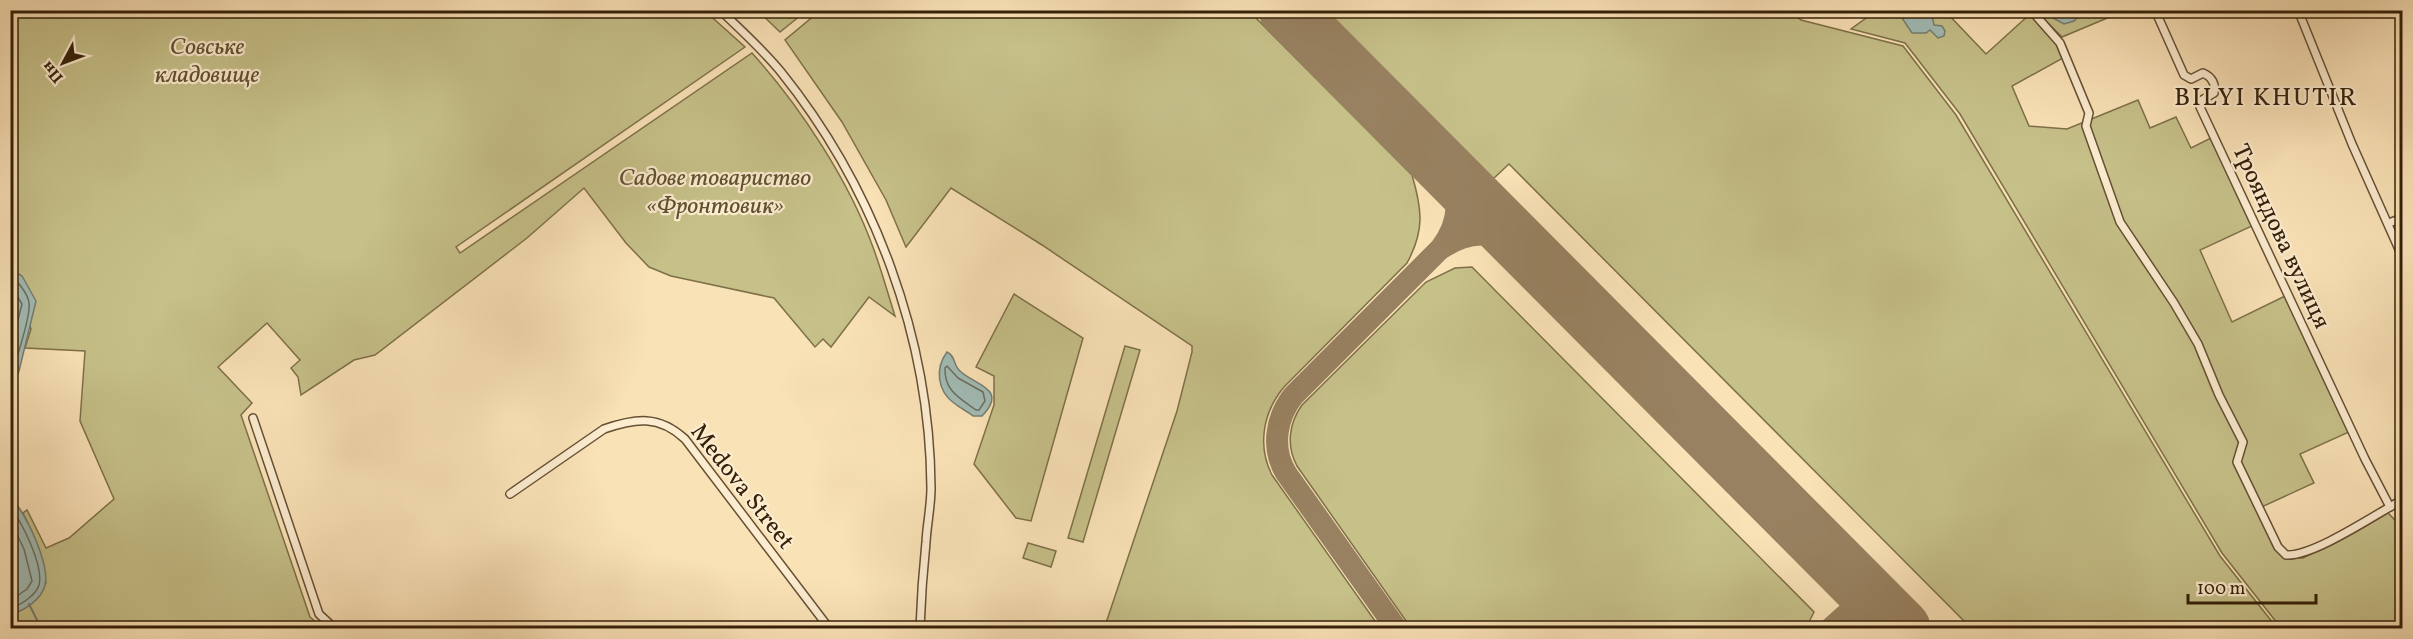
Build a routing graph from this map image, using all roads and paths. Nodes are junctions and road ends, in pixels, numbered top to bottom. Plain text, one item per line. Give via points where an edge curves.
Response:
1 (720, 10) edge
2 (2031, 10) edge
3 (2155, 10) edge
4 (2298, 10) edge
5 (2403, 218) edge
6 (2389, 223) junction
7 (2403, 256) edge
8 (253, 418) dead end
9 (510, 494) dead end
10 (2403, 500) edge
11 (2390, 507) junction
12 (354, 628) edge
13 (829, 628) edge
14 (920, 628) edge

1 - 14 street via 781,72 810,112 856,190 896,283 923,385 928,432 931,490
2 - 11 street via 2060,43 2089,113 2086,126 2120,222 2198,344 2243,442 2237,462 2278,548 2286,555 2303,553
3 - 11 street, Трояндова вулиця via 2184,75 2191,79 2203,73 2210,76 2214,93 2202,100 2200,107
4 - 6 street
5 - 6 street
6 - 7 street
8 - 12 street via 319,614 332,626
9 - 13 street, Medova Street via 604,429 649,420 665,424 685,439
10 - 11 street

